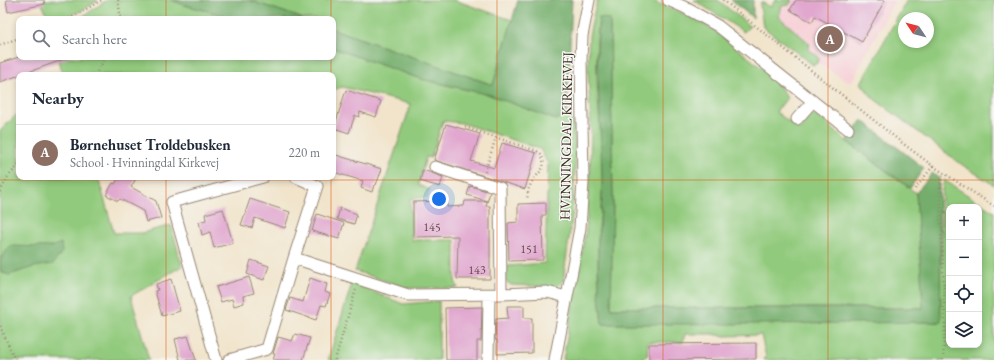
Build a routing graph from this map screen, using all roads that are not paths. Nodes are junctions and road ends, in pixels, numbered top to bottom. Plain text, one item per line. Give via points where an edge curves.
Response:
1 (589, 0) edge
2 (668, 0) edge
3 (812, 101) junction
4 (797, 119) dead end
5 (848, 129) dead end
6 (435, 167) dead end
7 (252, 180) edge
8 (303, 180) edge
9 (294, 258) junction
10 (501, 294) junction
11 (489, 295) junction
12 (567, 297) junction
13 (216, 360) edge
14 (229, 360) edge
15 (488, 360) edge
16 (555, 360) edge

1 - 12 street, HVINNINGDAL KIRKEVEJ via 582,42 583,182 580,228
2 - 3 street via 718,26
3 - 4 street
3 - 5 street
6 - 10 street via 500,188
7 - 13 street via 172,202
8 - 9 street via 317,186
9 - 11 street via 408,295
9 - 14 street via 267,349
10 - 11 street
10 - 12 street via 547,292
11 - 15 street
12 - 16 street, HVINNINGDAL KIRKEVEJ

